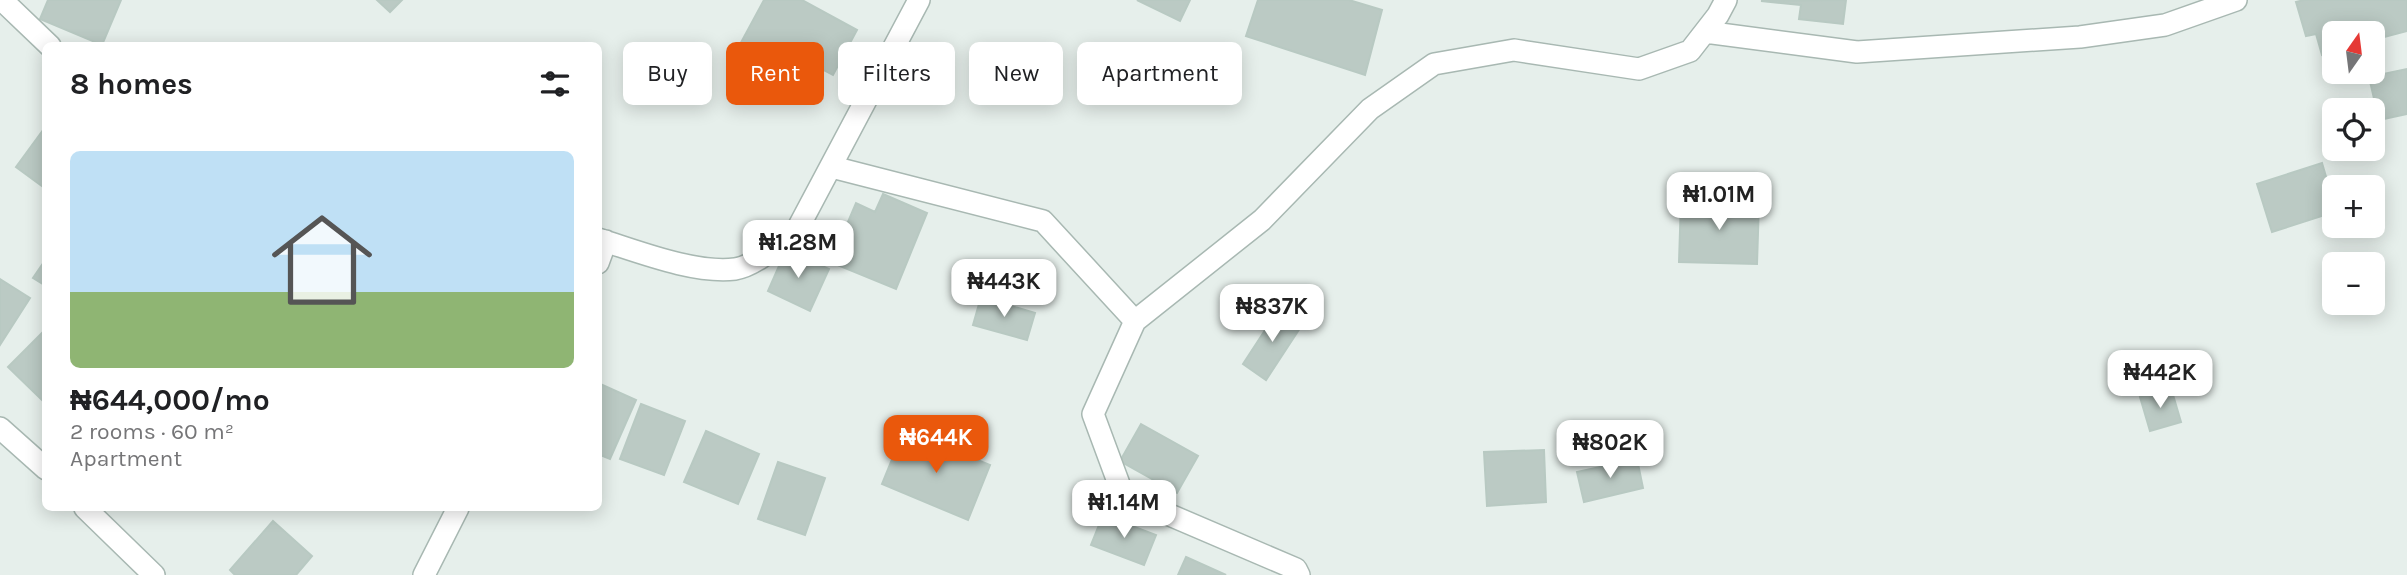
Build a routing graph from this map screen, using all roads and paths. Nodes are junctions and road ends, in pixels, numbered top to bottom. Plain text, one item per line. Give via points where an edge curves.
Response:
1 (2, 0) edge
2 (919, 0) edge
3 (1726, 0) edge
4 (2236, 0) edge
5 (1705, 32) junction
6 (46, 42) edge
7 (832, 167) junction
8 (602, 240) edge
9 (1135, 321) junction
10 (0, 428) edge
11 (42, 465) edge
12 (88, 511) edge
13 (457, 511) edge
14 (154, 575) edge
15 (425, 575) edge
16 (1299, 575) edge

1 - 6 street
2 - 7 street
3 - 5 street
4 - 5 street via 2165,25 2080,37 1857,52
5 - 9 street via 1690,51 1639,69 1514,50 1434,64 1370,109 1262,220
7 - 8 street via 798,229 765,255 736,269 688,266
7 - 9 street via 1043,220
9 - 16 street via 1093,414 1123,495 1296,569
10 - 11 street
12 - 14 street
13 - 15 street

